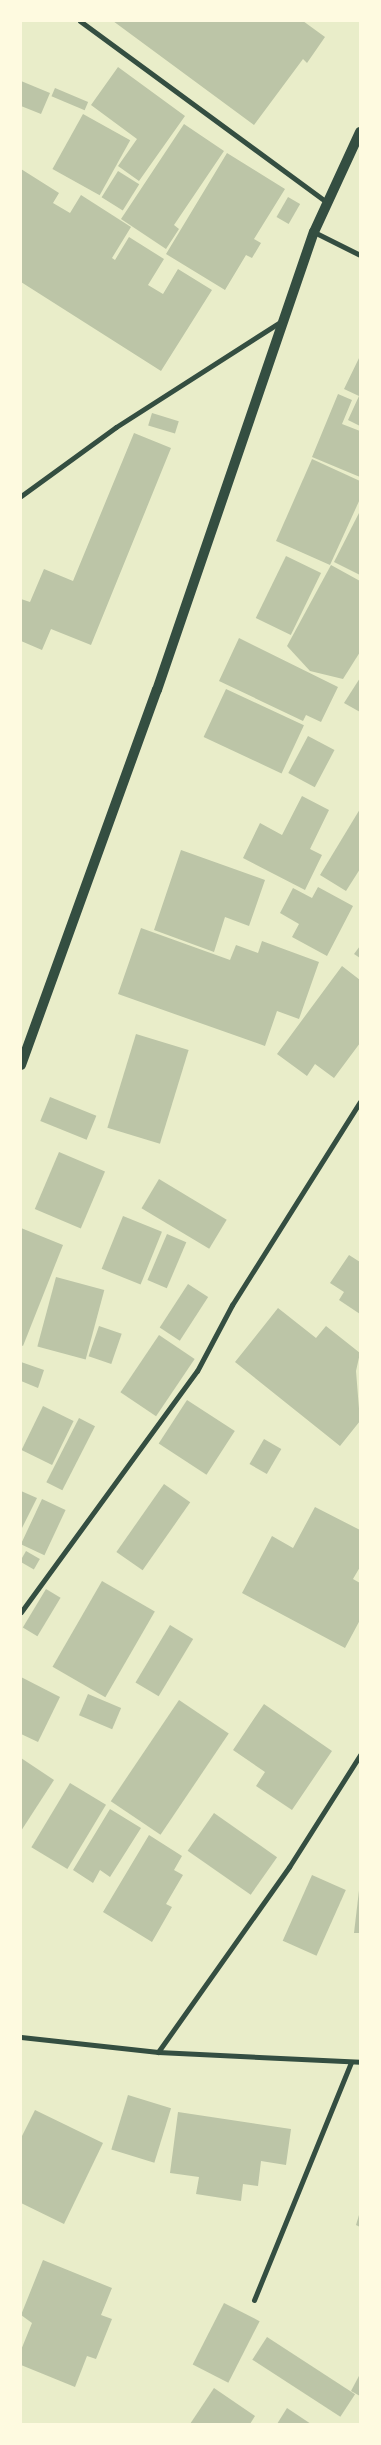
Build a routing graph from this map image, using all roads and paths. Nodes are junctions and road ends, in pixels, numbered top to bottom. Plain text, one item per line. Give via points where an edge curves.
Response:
1 (80, 21) edge
2 (360, 132) edge
3 (326, 202) junction
4 (314, 232) junction
5 (360, 255) edge
6 (285, 320) junction
7 (21, 496) edge
8 (21, 1066) edge
9 (360, 1102) edge
10 (21, 1612) edge
11 (360, 1755) edge
12 (21, 2037) edge
13 (158, 2052) junction
14 (351, 2062) junction
15 (360, 2062) edge
16 (254, 2300) dead end

1 - 3 street
2 - 3 main road
3 - 4 main road
4 - 5 street
4 - 6 main road
6 - 7 street via 116,427
6 - 8 main road
9 - 10 street via 232,1305 197,1371
11 - 13 street via 289,1867
12 - 13 street
13 - 14 street
14 - 15 street
14 - 16 street

